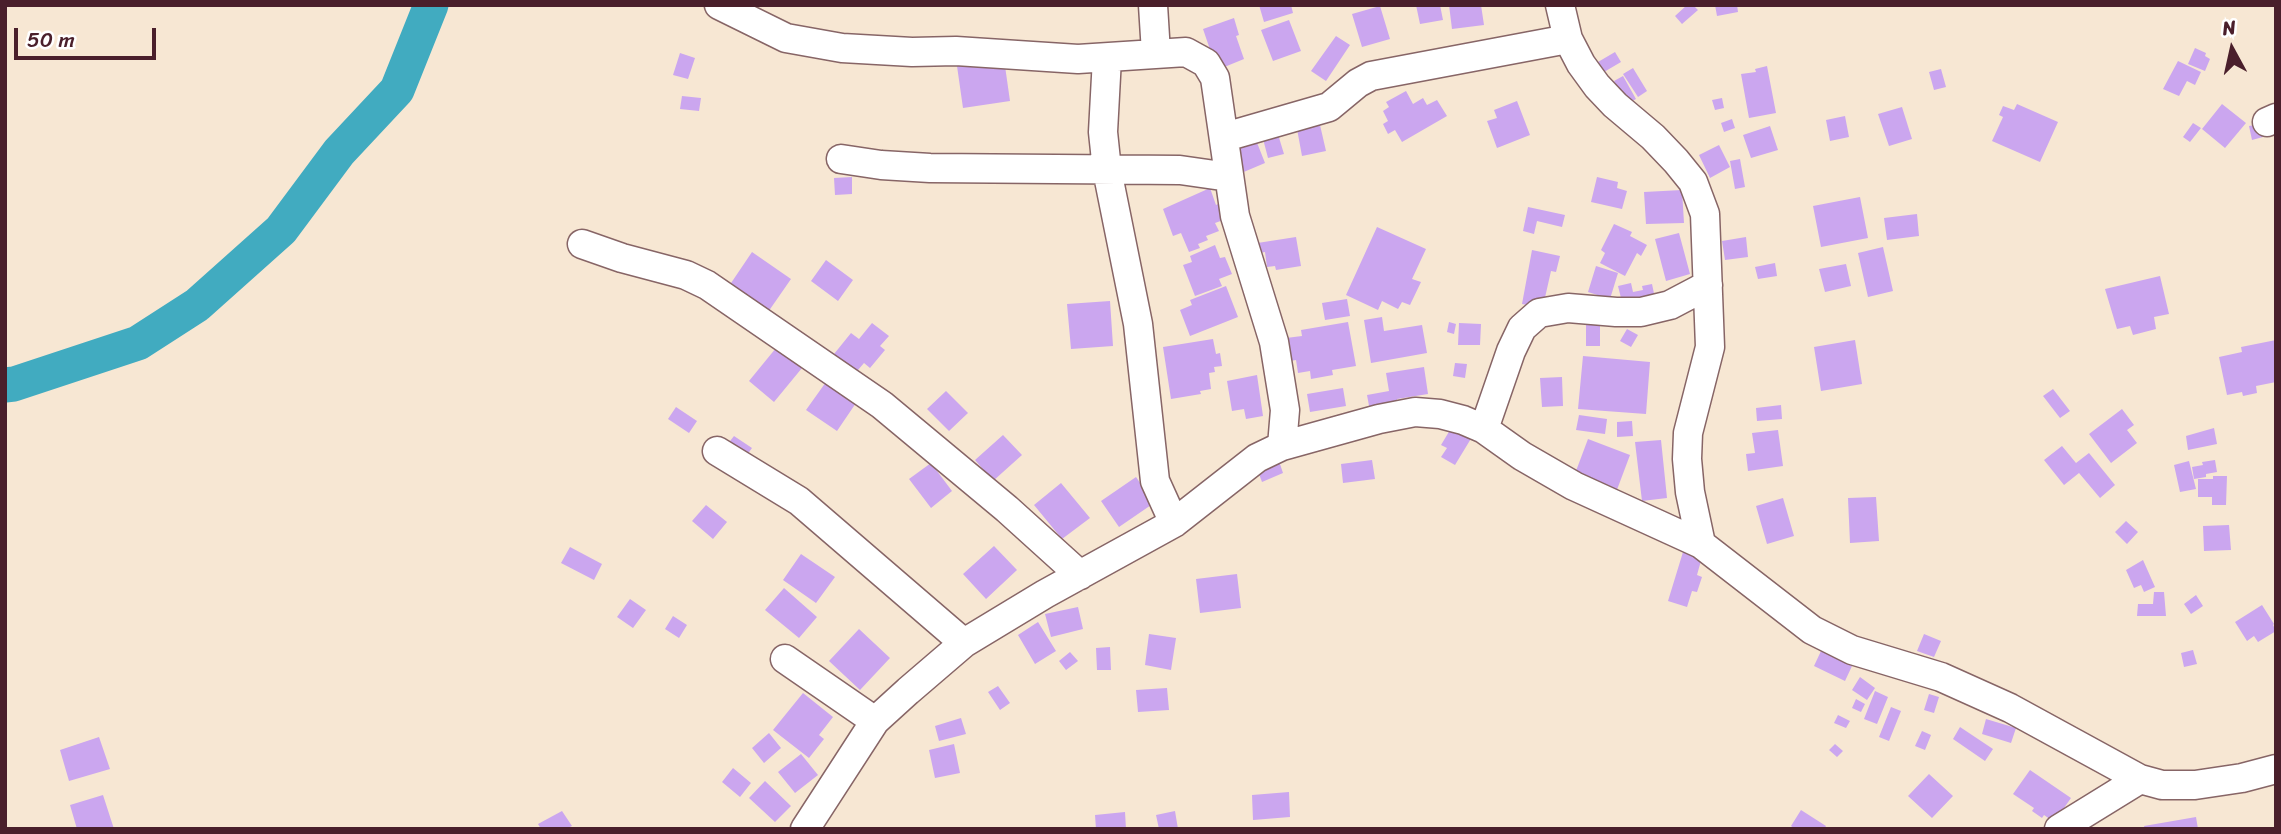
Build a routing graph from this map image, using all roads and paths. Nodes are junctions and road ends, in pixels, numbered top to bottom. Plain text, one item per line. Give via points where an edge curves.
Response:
1 (719, 5) edge
2 (1153, 5) edge
3 (1560, 5) edge
4 (1568, 39) junction
5 (1157, 53) junction
6 (1107, 58) junction
7 (1225, 137) junction
8 (841, 159) dead end
9 (1107, 170) junction
10 (1228, 177) junction
11 (583, 243) dead end
12 (1709, 285) junction
13 (1484, 429) junction
14 (1282, 446) junction
15 (717, 451) dead end
16 (1174, 523) junction
17 (1701, 544) junction
18 (1080, 575) junction
19 (964, 643) junction
20 (785, 659) dead end
21 (875, 721) junction
22 (2276, 769) edge
23 (2140, 779) junction
24 (2062, 828) edge
25 (805, 829) edge

1 - 6 street via 786,38 842,48
2 - 5 street
3 - 4 street
4 - 7 street via 1371,76 1329,107
4 - 12 street via 1597,86 1653,137 1693,182 1705,214
5 - 6 street
5 - 7 street via 1186,51 1206,63 1215,78
6 - 9 street
7 - 10 street
8 - 9 street via 930,168
9 - 10 street via 1180,170
9 - 16 street via 1138,324 1155,481
10 - 14 street via 1241,239 1276,354 1285,410
11 - 18 street via 707,285 882,405
12 - 13 street via 1670,305 1641,312 1568,308 1539,313 1522,328 1511,351
12 - 17 street via 1710,347 1688,433 1687,459
13 - 14 street via 1452,417 1415,412
13 - 17 street via 1574,486
14 - 16 street via 1257,458
15 - 19 street via 799,502
16 - 18 street
17 - 23 street via 1812,630 1852,650 1941,677 2010,708
18 - 19 street
19 - 21 street
20 - 21 street
21 - 25 street
22 - 23 street via 2195,785 2162,785
23 - 24 street

